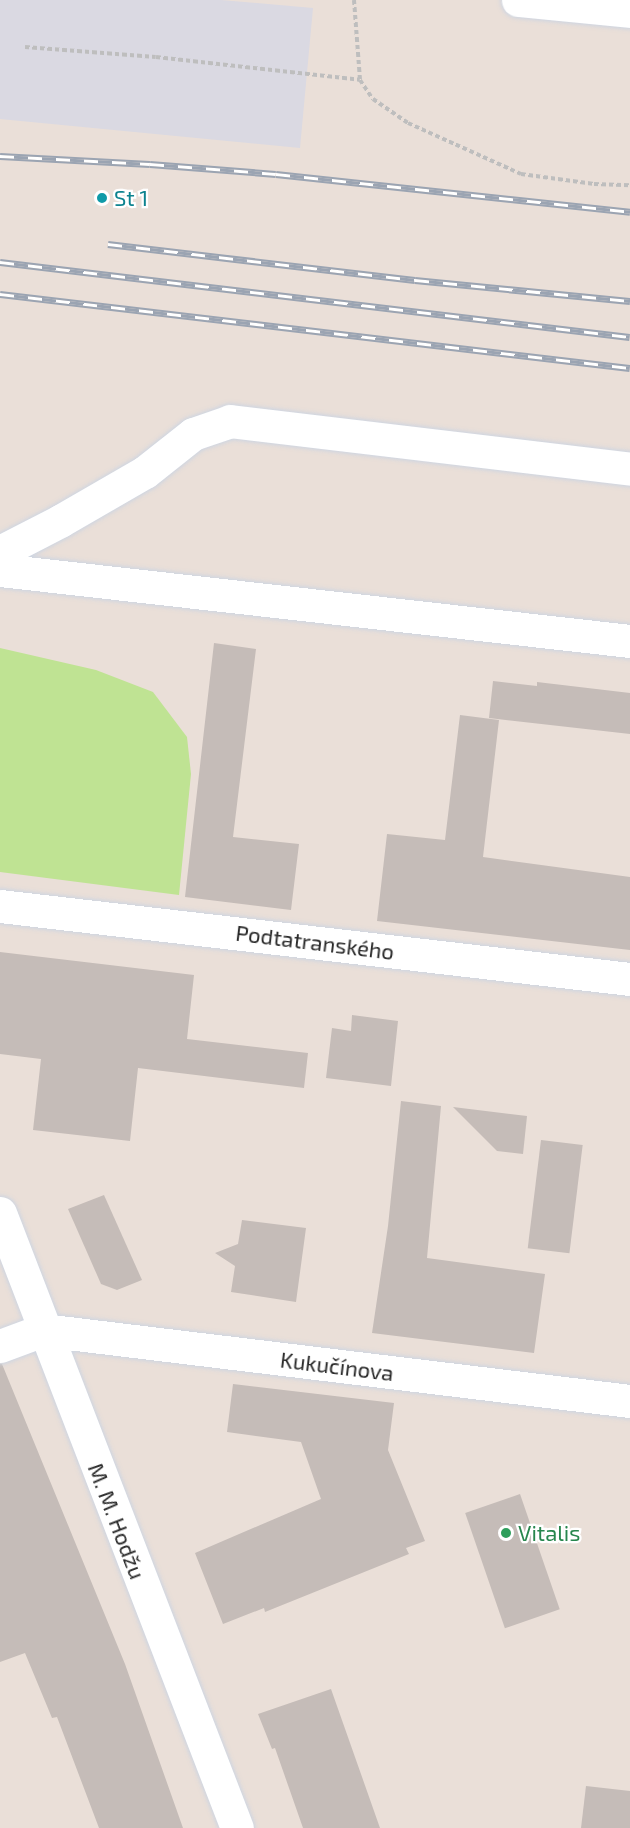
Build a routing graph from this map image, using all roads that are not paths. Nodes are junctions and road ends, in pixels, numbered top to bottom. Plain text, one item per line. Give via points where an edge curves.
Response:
1 (518, 0) edge
2 (630, 11) edge
3 (630, 469) edge
4 (0, 552) edge
5 (0, 570) edge
6 (630, 641) edge
7 (0, 906) edge
8 (630, 979) edge
9 (0, 1213) edge
10 (43, 1330) junction
11 (0, 1346) edge
12 (630, 1401) edge
13 (237, 1828) edge

1 - 2 street
3 - 4 street via 230,421 193,434 145,472
5 - 6 street
7 - 8 street, Podtatranského
9 - 10 street, M. M. Hodžu
10 - 11 street
10 - 12 street, Kukučínova
10 - 13 street, M. M. Hodžu

